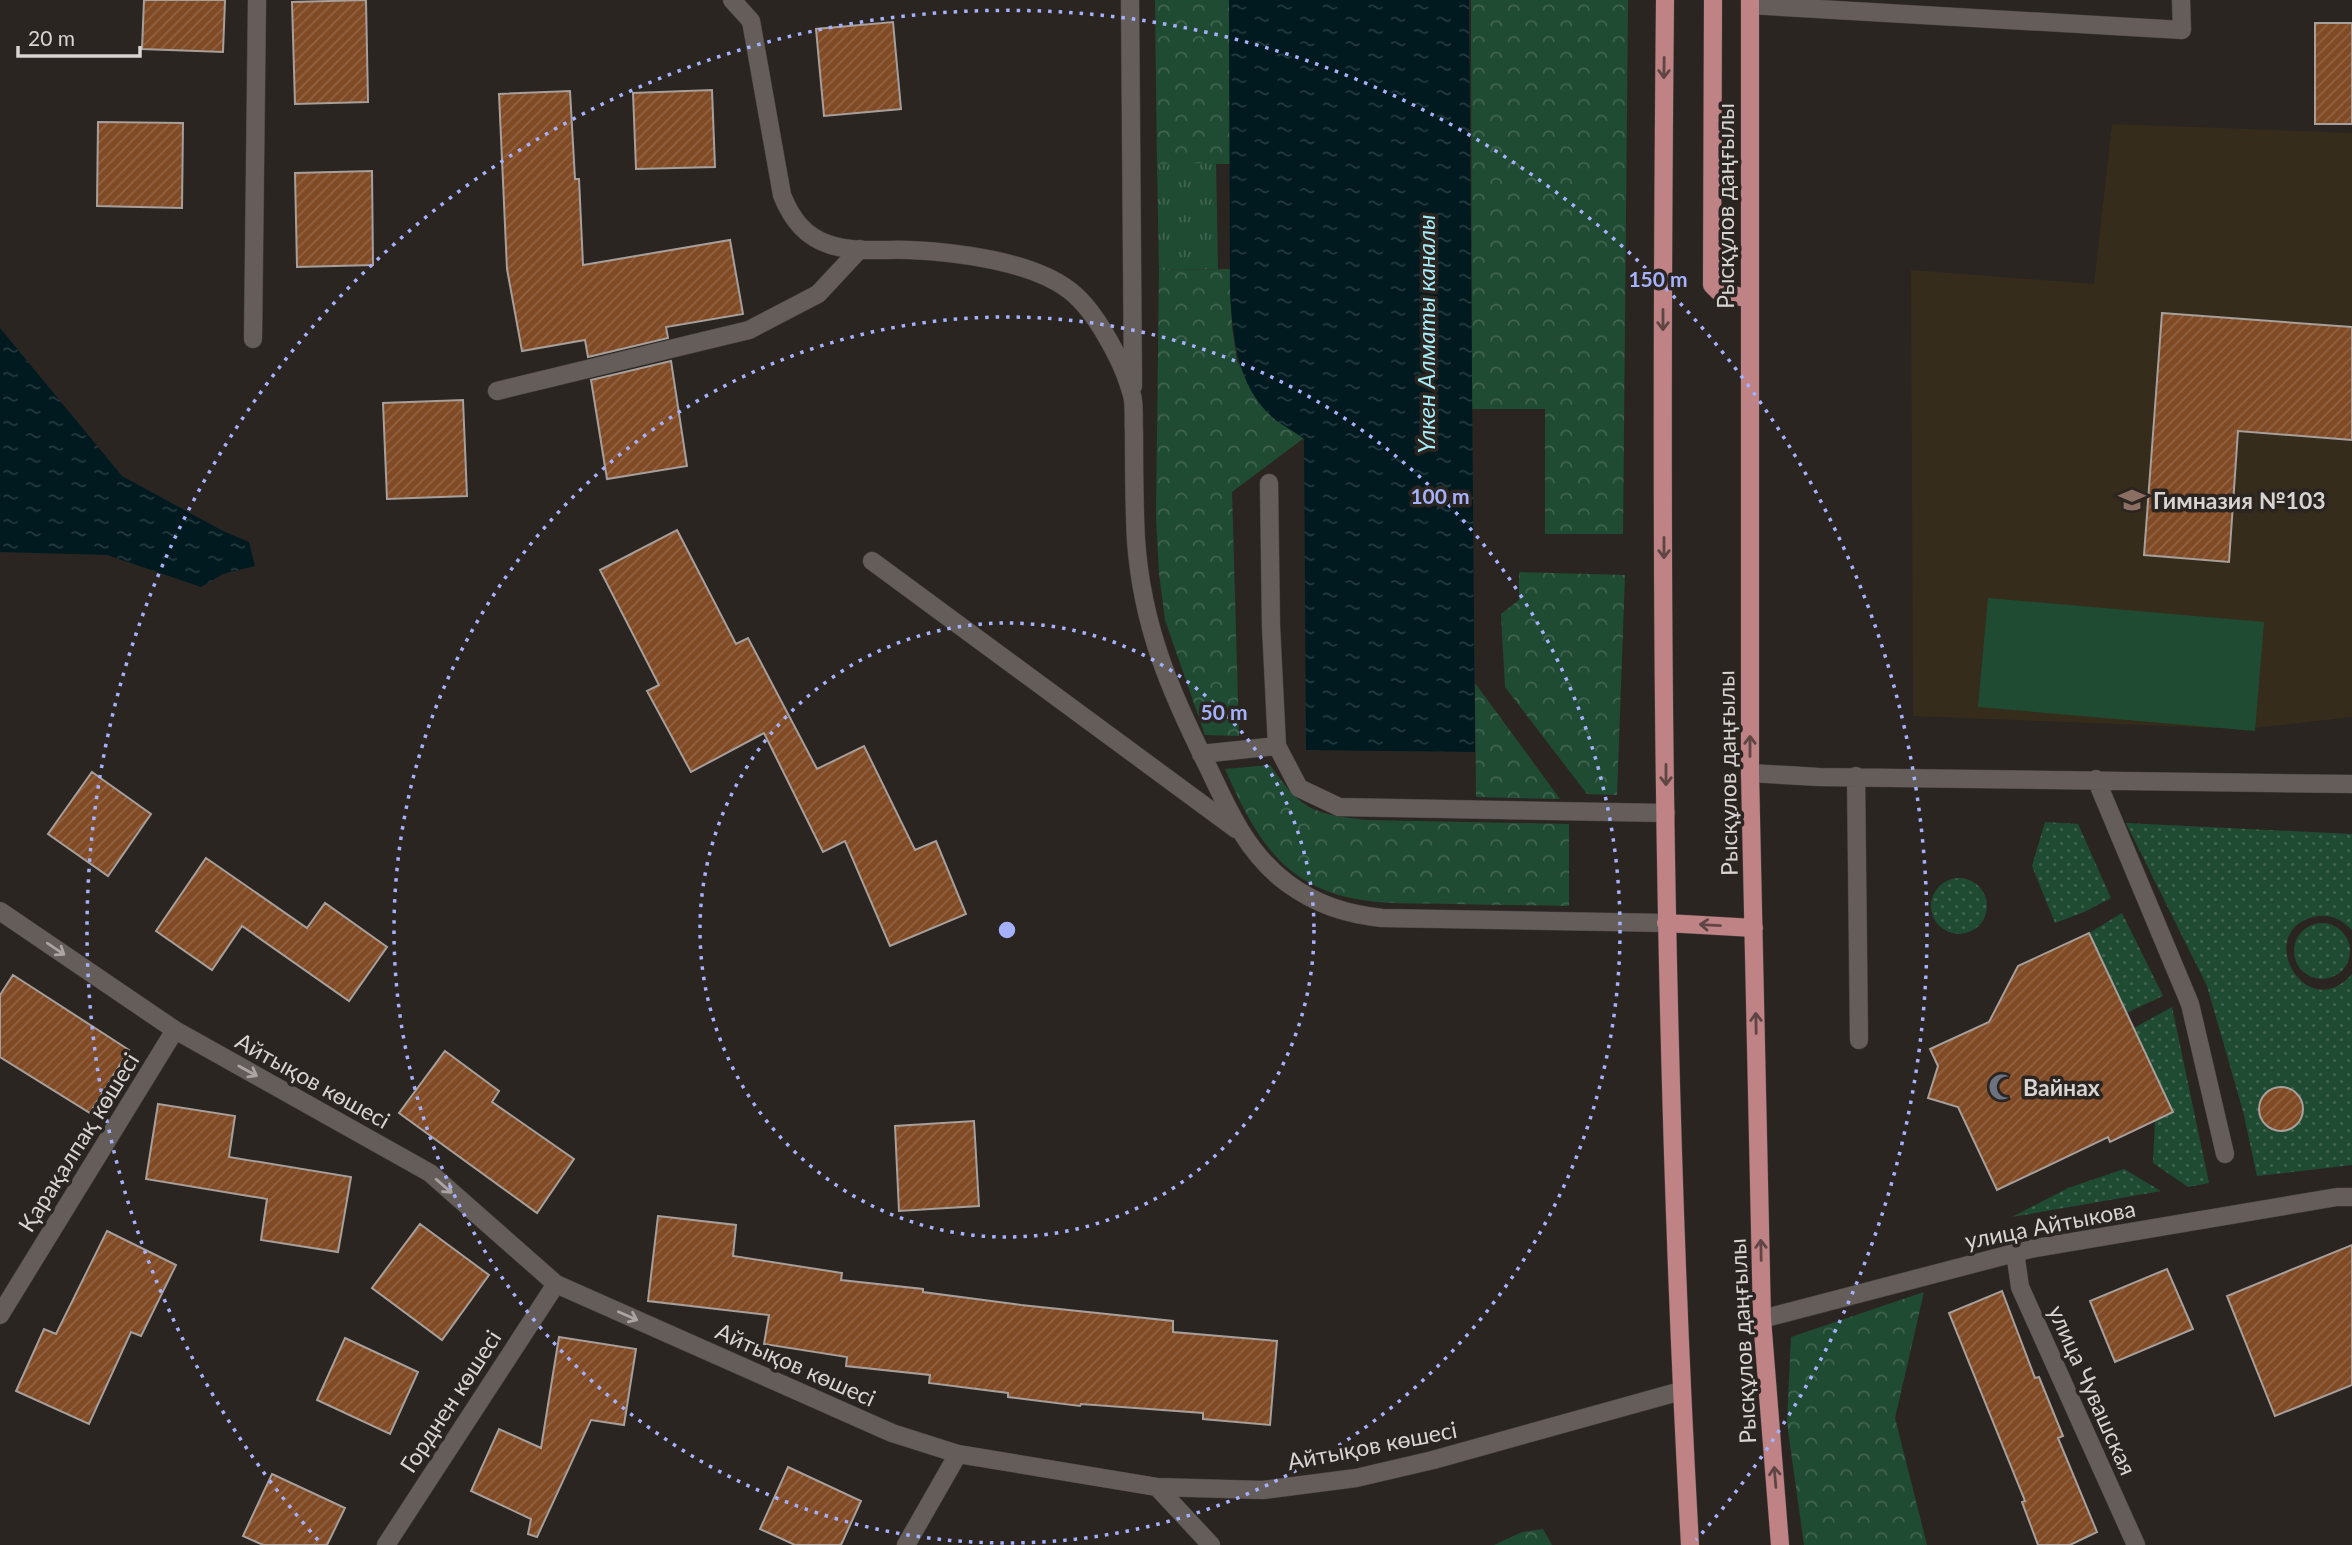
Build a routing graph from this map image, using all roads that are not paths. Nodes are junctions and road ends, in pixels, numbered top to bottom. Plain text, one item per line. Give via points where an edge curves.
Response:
1 (257, 0) edge
2 (732, 0) edge
3 (1130, 0) edge
4 (1665, 0) edge
5 (1713, 0) edge
6 (2181, 0) edge
7 (1750, 2) edge
8 (860, 249) junction
9 (1749, 299) junction
10 (253, 339) dead end
11 (497, 391) dead end
12 (1133, 397) junction
13 (1269, 483) dead end
14 (872, 561) dead end
15 (1277, 746) junction
16 (1201, 754) junction
17 (1750, 773) junction
18 (1856, 776) junction
19 (2096, 779) junction
20 (2352, 784) edge
21 (1666, 813) junction
22 (1239, 831) junction
23 (0, 911) edge
24 (1666, 923) junction
25 (1754, 928) junction
26 (175, 1030) junction
27 (1859, 1040) dead end
28 (2225, 1154) dead end
29 (2352, 1196) edge
30 (2015, 1252) junction
31 (556, 1284) junction
32 (0, 1315) edge
33 (1762, 1319) junction
34 (1681, 1391) junction
35 (958, 1454) junction
36 (1157, 1487) junction
37 (386, 1545) edge
38 (906, 1545) edge
39 (1211, 1545) edge
40 (1690, 1545) edge
41 (1780, 1545) edge
42 (2136, 1545) edge

1 - 10 street
2 - 8 street via 751,21 782,195 790,215 807,233 829,244
3 - 12 street
4 -> 21 main road
5 - 9 main road via 1712,285
6 - 7 street via 2182,30
7 - 9 main road, Рысқұлов даңғылы
8 - 11 street via 818,293 750,330
8 - 12 street via 968,256 1047,276 1071,291 1096,318
17 -> 9 main road, Рысқұлов даңғылы
12 - 16 street via 1136,541 1145,609 1159,661
13 - 15 street
14 - 22 street
15 - 16 street
15 - 21 street via 1299,788 1339,807
16 - 22 street
17 - 18 street
17 - 25 main road, Рысқұлов даңғылы
18 - 19 street
18 - 27 street
19 - 20 street
19 - 28 street via 2190,1004
21 - 24 main road
22 - 24 street via 1259,858 1286,882 1315,902 1347,914
23 -> 26 street, Айтықов көшесі
25 -> 24 main road
24 - 34 main road
33 -> 25 main road, Рысқұлов даңғылы
26 -> 31 street, Айтықов көшесі via 430,1173
26 - 32 street, Қарақалпақ көшесі
29 - 30 street, улица Айтыкова
30 - 33 street, улица Айтыкова
30 - 42 street, улица Чувашская via 2020,1287
31 -> 35 street, Айтықов көшесі via 892,1433
31 - 37 street, Горднен көшесі
41 -> 33 main road, Рысқұлов даңғылы
34 - 36 street, Айтықов көшесі via 1356,1478 1263,1490
34 - 40 main road
35 - 36 street, Айтықов көшесі
35 - 38 street
36 - 39 street

